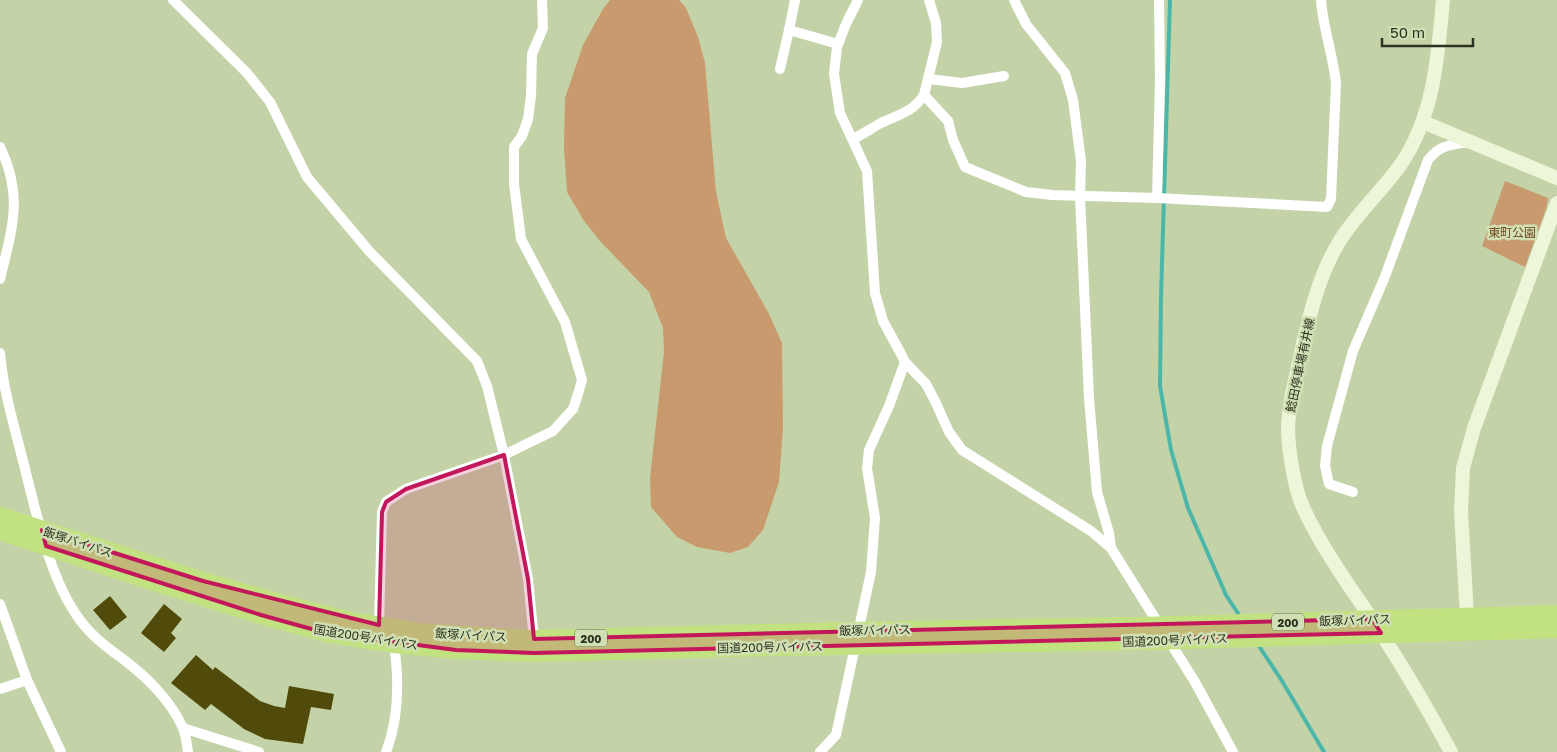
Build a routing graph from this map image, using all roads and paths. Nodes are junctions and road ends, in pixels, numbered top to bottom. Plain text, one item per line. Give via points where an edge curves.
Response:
1 (173, 0) edge
2 (542, 0) edge
3 (795, 0) edge
4 (858, 0) edge
5 (929, 0) edge
6 (1014, 0) edge
7 (1159, 0) edge
8 (1321, 0) edge
9 (1443, 0) edge
10 (789, 30) junction
11 (838, 44) junction
12 (780, 69) dead end
13 (1004, 76) dead end
14 (929, 79) junction
15 (924, 95) junction
16 (1423, 122) junction
17 (853, 139) junction
18 (1470, 142) junction
19 (0, 147) edge
20 (1557, 178) edge
21 (1080, 196) junction
22 (1157, 198) junction
23 (1557, 203) edge
24 (0, 279) edge
25 (0, 353) edge
26 (905, 362) junction
27 (504, 455) junction
28 (1353, 492) dead end
29 (0, 516) edge
30 (0, 531) edge
31 (1111, 548) junction
32 (0, 604) edge
33 (1557, 614) edge
34 (1467, 617) junction
35 (1440, 624) junction
36 (379, 625) junction
37 (1557, 629) edge
38 (534, 639) junction
39 (394, 644) junction
40 (26, 680) junction
41 (0, 689) edge
42 (183, 728) junction
43 (62, 752) edge
44 (188, 752) edge
45 (259, 752) edge
46 (386, 752) edge
47 (820, 752) edge
48 (1233, 752) edge
49 (1451, 752) edge

1 - 27 street via 247,73 270,102 307,177 369,251 477,361 487,386
2 - 27 street via 544,21 532,54 528,119 514,147 514,184 521,239 565,322 582,380 573,409 559,426
3 - 10 street
4 - 11 street
5 - 14 street via 936,23 937,42
6 - 21 street via 1026,24 1065,73 1073,100 1081,161
7 - 22 street
8 - 22 street via 1336,82 1331,199 1327,207
9 - 16 main road, 鯰田停車場有井線 via 1437,58
10 - 11 street
10 - 12 street
11 - 17 street via 835,82 840,113
13 - 14 street via 962,83
14 - 15 street
15 - 17 street via 903,115 882,122
15 - 21 street via 948,121 965,168 1026,192
16 - 18 main road
16 - 49 main road, 鯰田停車場有井線 via 1400,165 1340,239 1321,280 1307,325 1289,411 1288,432 1301,503 1320,539 1414,684
17 - 26 street via 867,171 875,293 883,321
18 - 20 main road
18 - 28 street via 1444,146 1428,160 1384,278 1352,351 1326,446 1325,466 1328,484
19 - 24 street via 6,158 15,202
21 - 22 street
21 - 31 street via 1097,482
23 - 34 main road via 1474,428 1463,468 1461,511
25 - 42 street via 10,410 31,493 50,558 68,603 94,636 158,691
26 - 31 street via 926,384 948,432 962,450 1092,531
26 - 47 street via 869,450 867,468 874,524 871,572 836,735
27 - 36 street via 406,489 386,502 382,512
27 - 38 street via 528,579
29 - 36 highway, 飯塚バイパス / 200 via 203,581 350,621
30 - 39 highway, 国道200号バイパス / 200 via 261,615 326,633
31 - 48 street via 1195,682
32 - 40 street
33 - 34 highway, 飯塚バイパス / 200
34 - 35 highway, 飯塚バイパス / 200
35 - 37 highway, 国道200号バイパス / 200
35 - 38 highway, 飯塚バイパス / 200 via 1140,626
35 - 39 highway, 国道200号バイパス / 200 via 1149,641 534,653
36 - 38 highway, 飯塚バイパス / 200 via 419,632
36 - 39 street
39 - 46 street via 397,675 393,735
40 - 41 street
40 - 43 street
42 - 44 street
42 - 45 street

